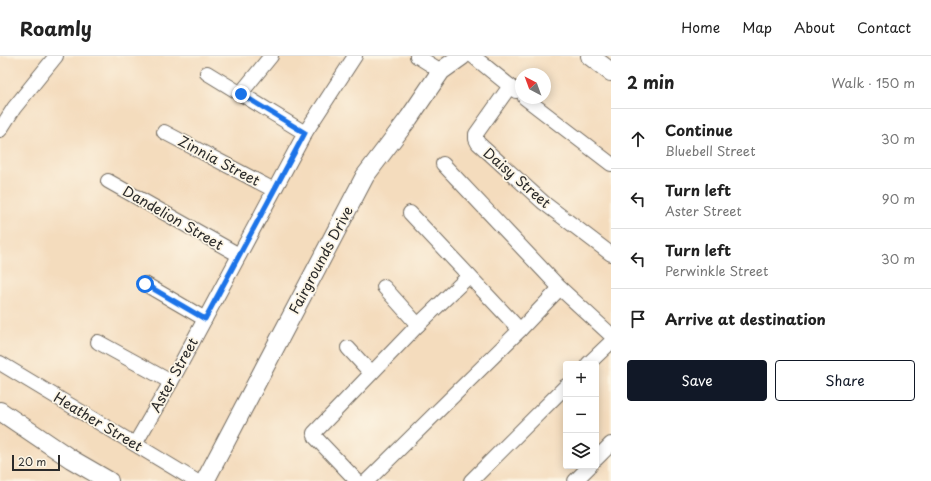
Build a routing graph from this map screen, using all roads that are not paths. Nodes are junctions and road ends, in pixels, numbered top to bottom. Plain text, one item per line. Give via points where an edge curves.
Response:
1 (56, 56) edge
2 (271, 56) edge
3 (355, 56) edge
4 (417, 56) edge
5 (462, 56) edge
6 (473, 56) edge
7 (590, 56) edge
8 (441, 71) junction
9 (611, 72) edge
10 (207, 73) dead end
11 (510, 86) junction
12 (515, 90) edge
13 (241, 94) junction
14 (533, 104) edge
15 (0, 130) edge
16 (164, 132) dead end
17 (305, 133) junction
18 (443, 164) dead end
19 (611, 164) edge
20 (108, 180) dead end
21 (274, 190) junction
22 (410, 213) dead end
23 (611, 254) edge
24 (239, 255) junction
25 (469, 276) junction
26 (145, 284) dead end
27 (384, 287) dead end
28 (560, 288) junction
29 (205, 319) junction
30 (418, 325) junction
31 (520, 330) junction
32 (611, 335) edge
33 (98, 342) dead end
34 (611, 342) edge
35 (348, 348) dead end
36 (591, 361) edge
37 (0, 363) edge
38 (371, 373) junction
39 (171, 382) junction
40 (563, 389) edge
41 (0, 411) edge
42 (135, 444) junction
43 (611, 444) edge
44 (599, 456) edge
45 (587, 469) edge
46 (109, 481) edge
47 (196, 481) edge
48 (204, 481) edge
49 (357, 481) edge
50 (367, 481) edge
51 (471, 481) edge
52 (575, 481) edge

1 - 15 street via 14,108
2 - 13 street
3 - 17 street, Aster Street
4 - 8 street
5 - 8 street, Fairgrounds Drive
6 - 11 street
7 - 9 street
8 - 48 street, Fairgrounds Drive via 365,176
10 - 13 street
11 - 12 street
11 - 23 street, Daisy Street via 476,134 478,143 544,203
13 - 17 street
14 - 19 street
16 - 21 street, Zinnia Street
17 - 21 street, Aster Street
18 - 28 street
20 - 24 street, Dandelion Street
21 - 24 street, Aster Street
22 - 25 street
24 - 29 street, Aster Street
25 - 30 street
25 - 31 street
26 - 29 street
27 - 30 street
28 - 31 street
28 - 32 street
29 - 39 street, Aster Street
30 - 38 street
31 - 50 street
33 - 39 street
34 - 36 street
35 - 38 street
37 - 42 street, Heather Street
38 - 49 street via 314,433
39 - 42 street, Aster Street
40 - 51 street
41 - 46 street via 71,460
42 - 47 street, Heather Street
43 - 44 street
45 - 52 street

